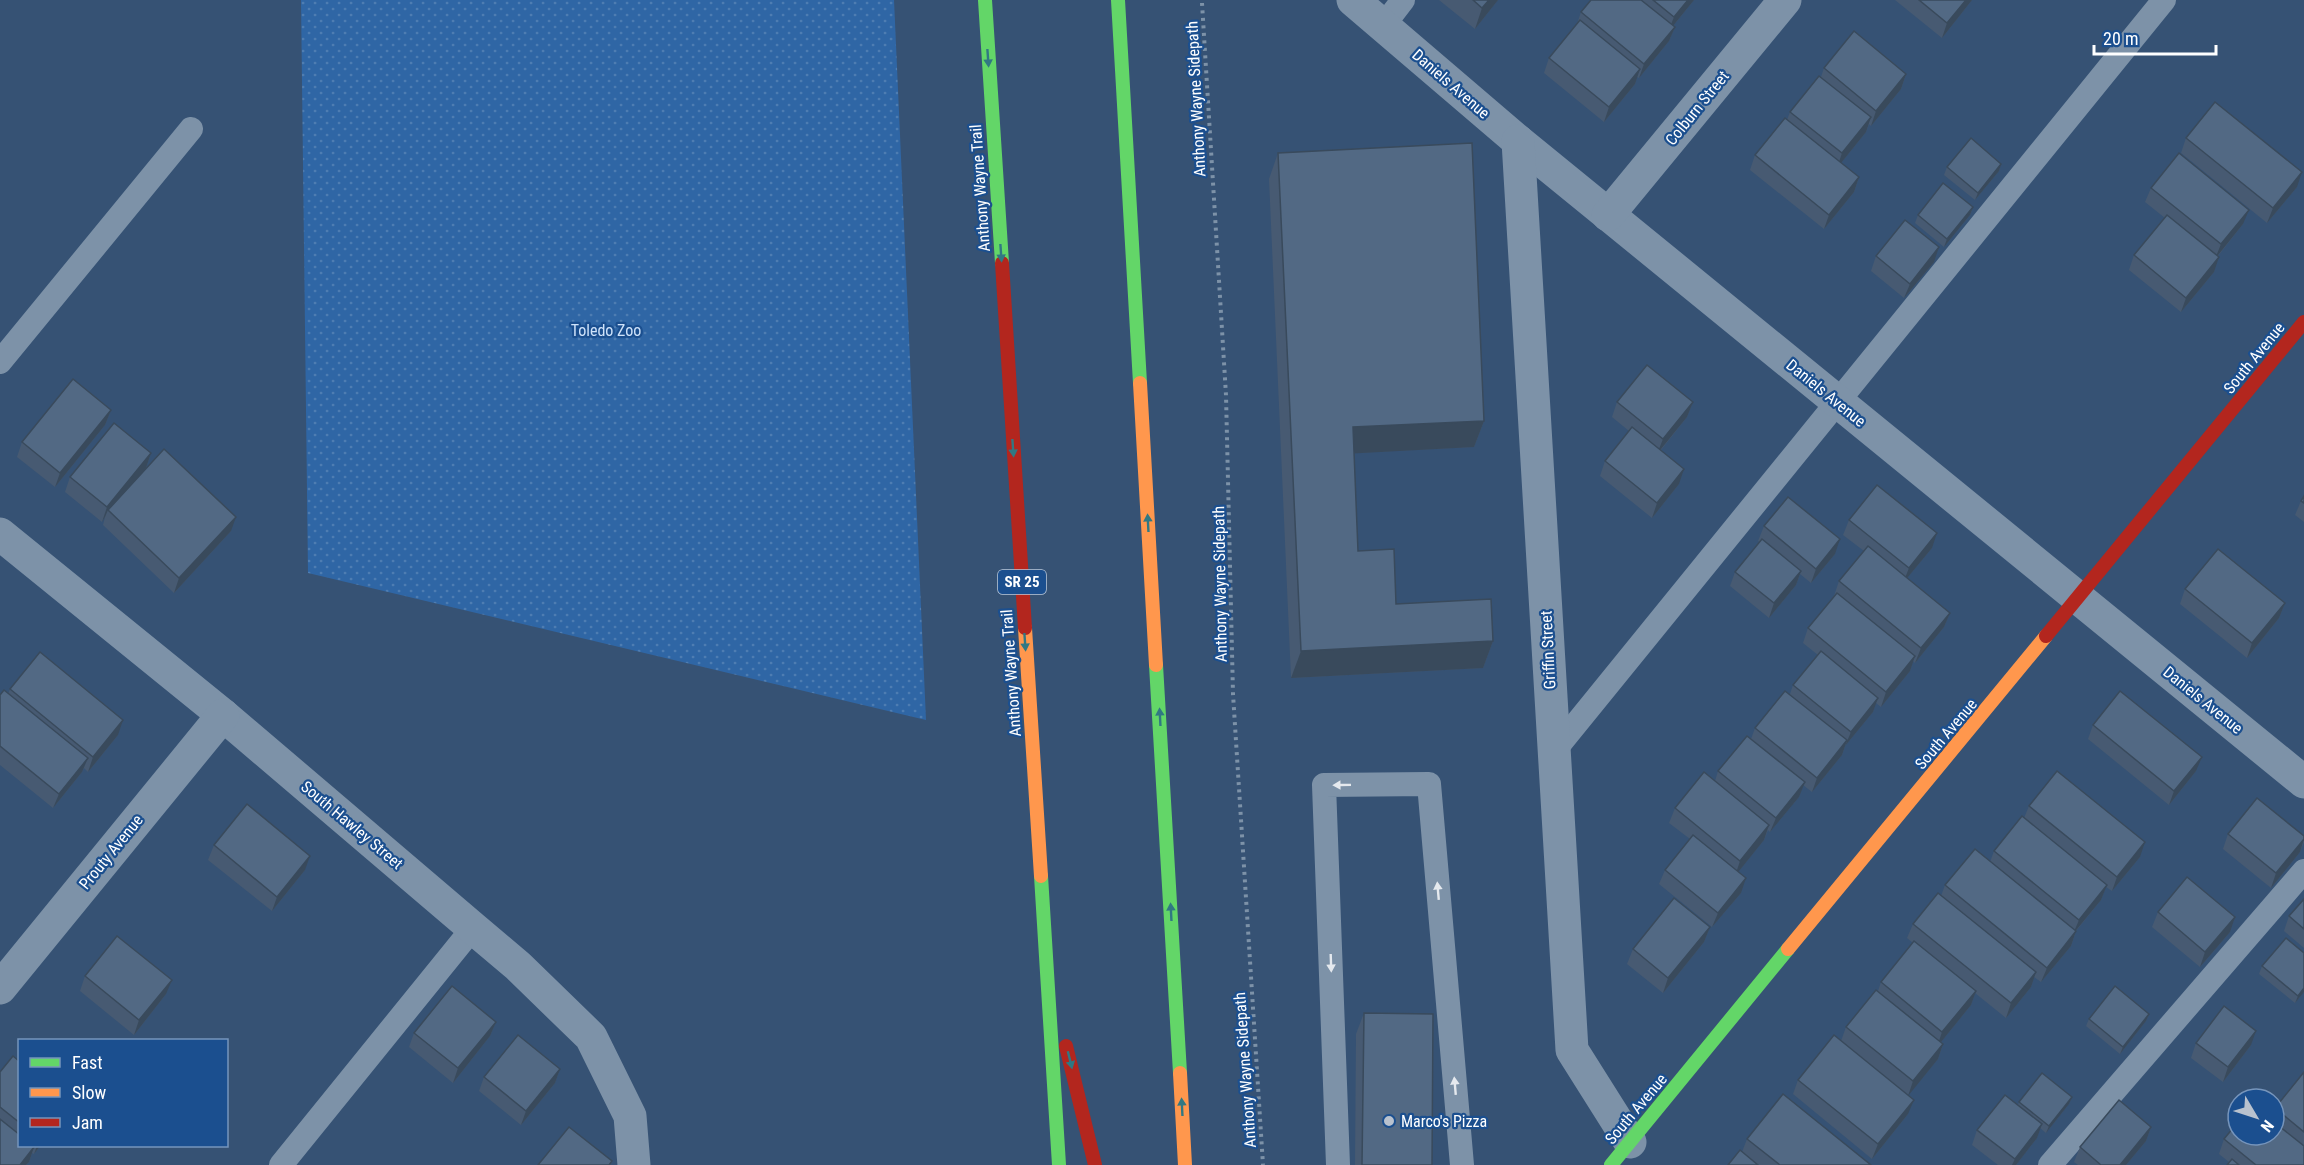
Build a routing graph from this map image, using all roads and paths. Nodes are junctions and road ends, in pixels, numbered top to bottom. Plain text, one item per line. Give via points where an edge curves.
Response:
1 (985, 0) edge
2 (1118, 0) edge
3 (1353, 0) edge
4 (1404, 0) edge
5 (1785, 0) edge
6 (2164, 0) edge
7 (1202, 3) dead end
8 (1383, 26) junction
9 (191, 129) dead end
10 (1518, 141) junction
11 (1608, 215) junction
12 (2304, 322) edge
13 (0, 362) edge
14 (1837, 402) junction
15 (0, 534) edge
16 (2079, 598) junction
17 (222, 715) junction
18 (1554, 751) junction
19 (2304, 782) edge
20 (2304, 871) edge
21 (473, 928) junction
22 (1046, 963) junction
23 (0, 988) edge
24 (1621, 1154) edge
25 (281, 1165) edge
26 (634, 1165) edge
27 (1059, 1165) edge
28 (1095, 1165) edge
29 (1185, 1165) edge
30 (1263, 1165) edge
31 (1338, 1165) edge
32 (1461, 1165) edge
33 (2050, 1165) edge

1 -> 22 main road, Anthony Wayne Trail / SR 25
29 -> 2 main road
3 - 8 street, Daniels Avenue
4 - 8 lane
5 - 11 street, Colburn Street
6 - 14 lane
7 - 30 path, Anthony Wayne Sidepath via 1226,395 1233,694
8 - 10 street, Daniels Avenue
9 - 13 lane
10 - 11 street, Daniels Avenue
10 - 18 street, Griffin Street
11 - 14 street, Daniels Avenue
12 - 16 main road, South Avenue
14 - 16 street, Daniels Avenue
14 - 18 lane
15 - 17 street, South Hawley Street
16 - 19 street, Daniels Avenue
16 - 24 main road, South Avenue
17 - 21 street, South Hawley Street
17 - 23 street, Prouty Avenue
18 - 24 street, Griffin Street via 1572,1050
20 - 33 lane
21 - 25 lane
21 - 26 street, South Hawley Street via 591,1037 630,1116
22 - 27 main road, Anthony Wayne Trail / SR 25
22 -> 28 main road
32 -> 31 lane via 1429,784 1324,785

